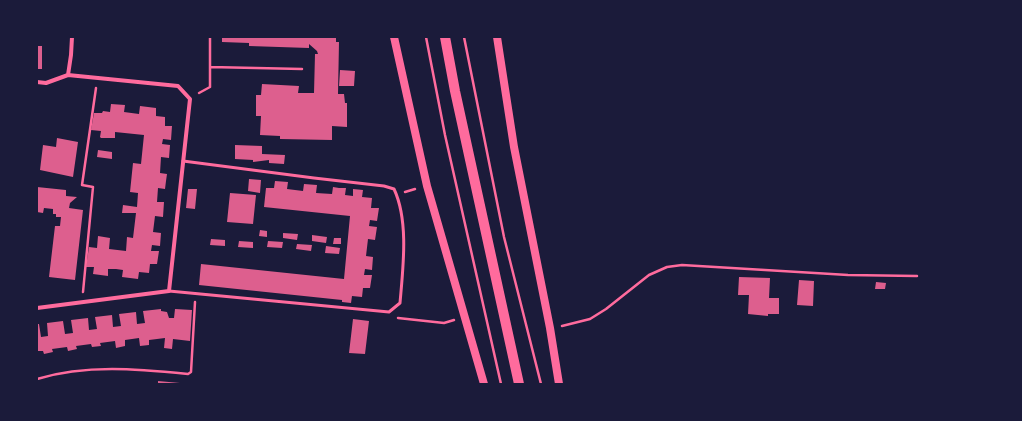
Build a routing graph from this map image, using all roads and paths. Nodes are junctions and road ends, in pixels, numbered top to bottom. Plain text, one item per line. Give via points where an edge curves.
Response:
1 (72, 37) edge
2 (210, 37) edge
3 (394, 37) edge
4 (426, 37) edge
5 (445, 37) edge
6 (464, 37) edge
7 (497, 37) edge
8 (210, 67) junction
9 (302, 69) dead end
10 (68, 76) junction
11 (97, 78) junction
12 (37, 82) edge
13 (190, 99) junction
14 (183, 161) junction
15 (427, 186) junction
16 (396, 194) junction
17 (917, 276) dead end
18 (169, 291) junction
19 (196, 294) junction
20 (82, 302) junction
21 (37, 308) edge
22 (389, 312) junction
23 (464, 318) junction
24 (550, 328) junction
25 (37, 379) edge
26 (484, 384) edge
27 (501, 384) edge
28 (519, 384) edge
29 (541, 384) edge
30 (559, 384) edge

1 - 10 street
2 - 8 path
3 - 15 main road
4 - 27 path via 445,135
5 - 28 main road
6 - 29 path via 504,237
7 - 24 main road via 514,147
8 - 9 path
8 - 13 path via 210,87
10 - 11 street
10 - 12 street
11 - 13 street via 178,86
11 - 20 path via 82,185 93,187
13 - 14 street
14 - 16 lane via 384,186 394,190
14 - 18 street
15 - 16 path
15 - 23 main road
16 - 22 lane via 404,241 400,303
17 - 24 path via 848,275 682,265 667,267 649,275 590,319
18 - 19 lane
18 - 20 street
19 - 22 lane
19 - 25 path via 191,372 188,374 110,368 67,372
20 - 21 street
22 - 23 path via 399,318 444,323
23 - 26 main road
24 - 30 main road

